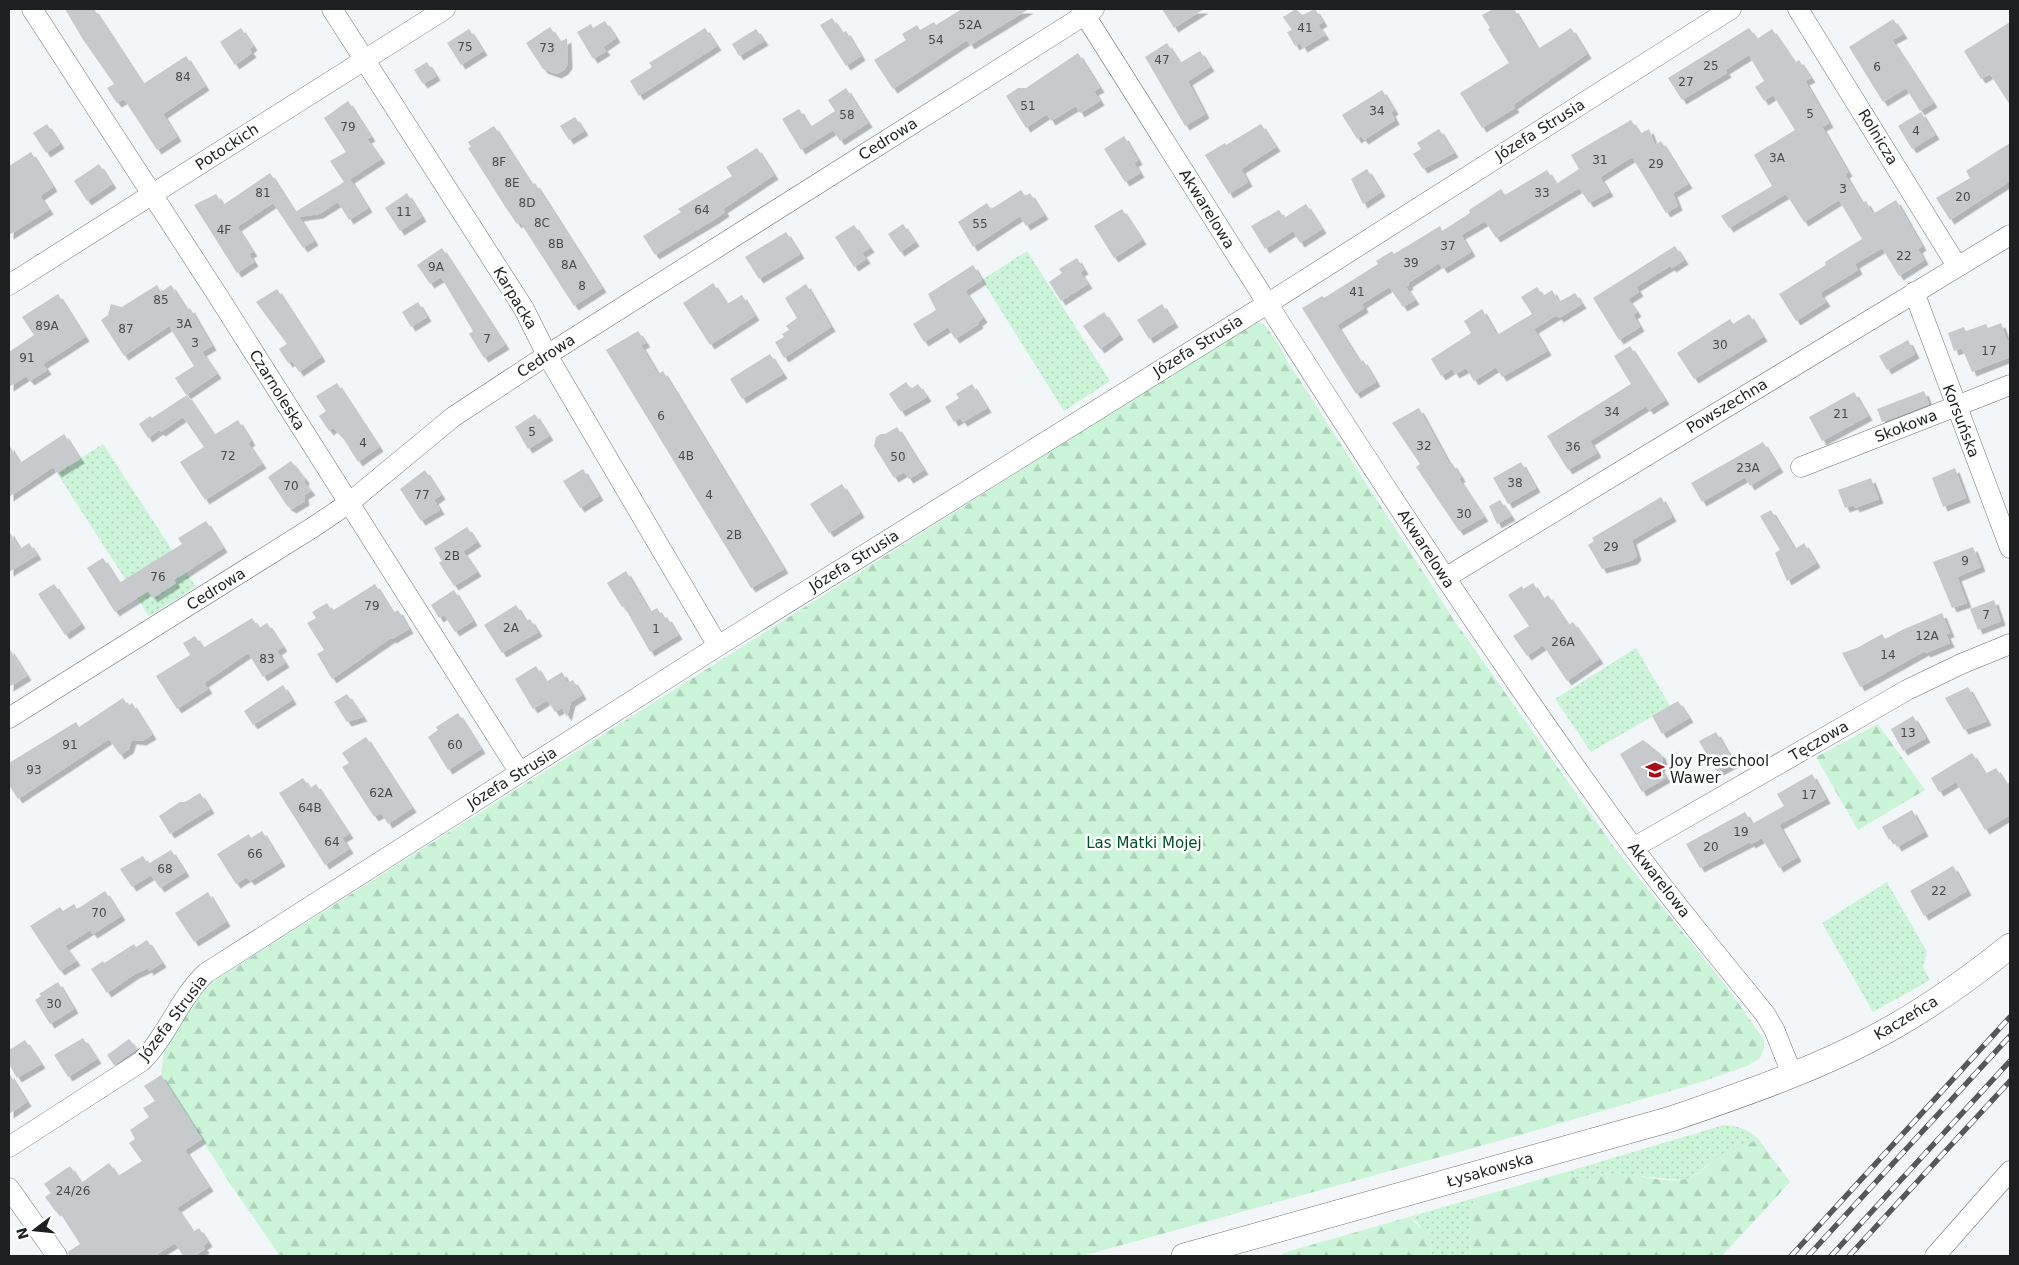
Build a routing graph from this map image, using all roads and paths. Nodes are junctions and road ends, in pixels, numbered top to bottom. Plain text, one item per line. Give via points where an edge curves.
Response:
1 (32, 9) edge
2 (332, 9) edge
3 (445, 9) edge
4 (1731, 9) edge
5 (1798, 9) edge
6 (1087, 11) edge
7 (364, 59) junction
8 (152, 195) junction
9 (2010, 235) edge
10 (1957, 266) junction
11 (9, 285) edge
12 (1914, 292) junction
13 (1267, 304) junction
14 (547, 355) junction
15 (2010, 386) edge
16 (1956, 407) junction
17 (1801, 467) dead end
18 (349, 502) junction
19 (2010, 548) edge
20 (1445, 578) junction
21 (2010, 644) edge
22 (718, 646) junction
23 (9, 718) edge
24 (520, 773) junction
25 (1633, 848) junction
26 (2010, 946) edge
27 (1792, 1074) junction
28 (9, 1146) edge
29 (2010, 1171) edge
30 (9, 1188) edge
31 (1942, 1253) edge
32 (57, 1256) edge
33 (1184, 1256) edge

1 - 8 street, Czarnoleska
2 - 7 street, Karpacka
3 - 7 street, Potockich
4 - 13 street, Józefa Strusia
5 - 10 street, Rolnicza
6 - 13 street, Akwarelowa
6 - 14 street, Cedrowa
7 - 8 street, Potockich
7 - 14 street, Karpacka via 524,309
8 - 11 street, Potockich
8 - 18 street, Czarnoleska
9 - 10 street, Powszechna
10 - 12 street, Powszechna
12 - 16 street, Korsuńska
12 - 20 street, Powszechna
13 - 20 street, Akwarelowa
13 - 22 street, Józefa Strusia
14 - 18 street, Cedrowa via 453,417
14 - 22 street, Karpacka
15 - 16 street, Skokowa
16 - 17 street, Skokowa
16 - 19 street, Korsuńska
18 - 23 street, Cedrowa
18 - 24 street, Czarnoleska
20 - 25 street, Akwarelowa
21 - 25 street, Tęczowa via 1907,690
22 - 24 street, Józefa Strusia
24 - 28 street, Józefa Strusia via 206,973 181,1002 142,1061
25 - 27 street, Akwarelowa via 1765,1014
26 - 27 street, Kaczeńca via 1895,1026
27 - 33 street, Łysakowska via 1671,1119
29 - 31 street
30 - 32 street

